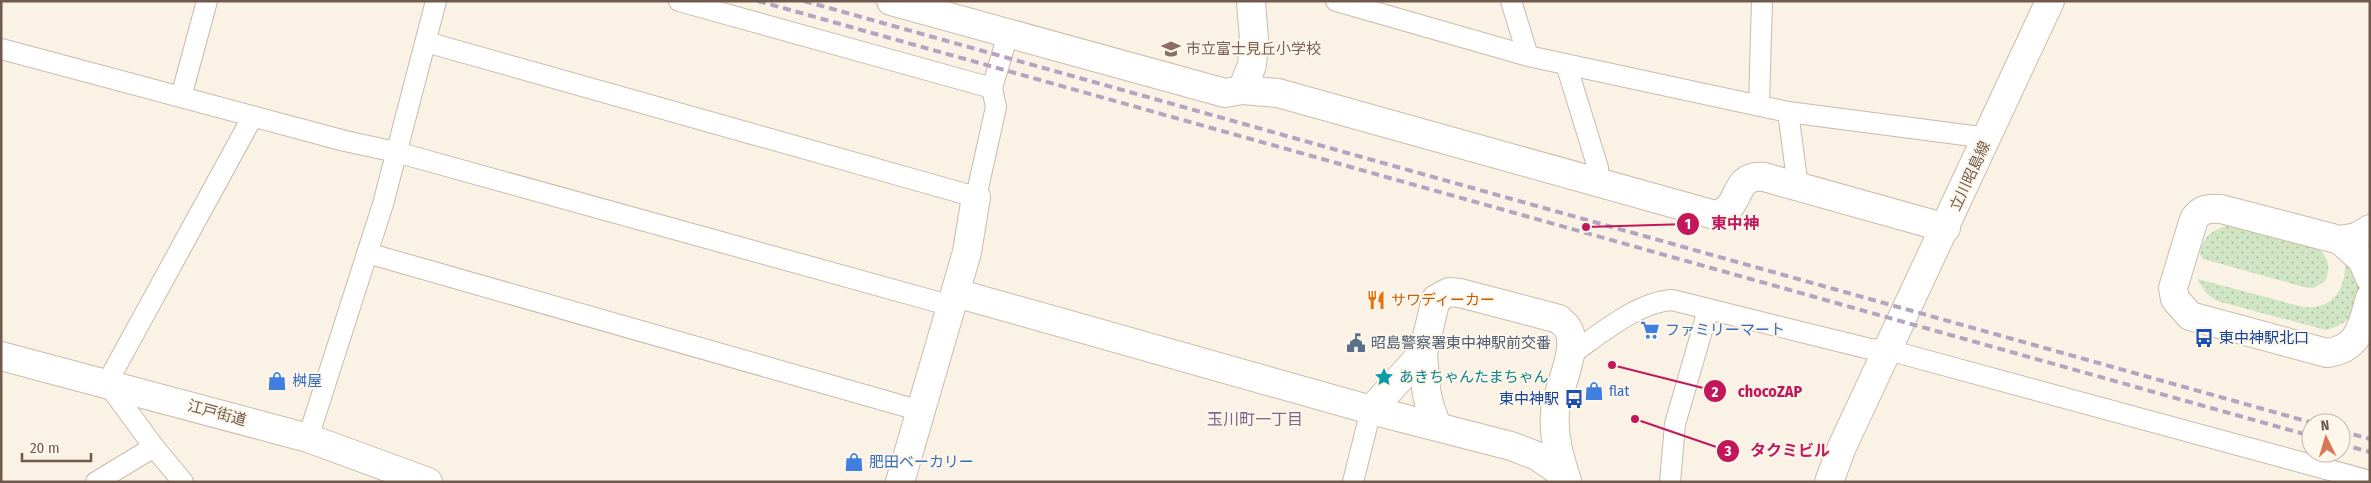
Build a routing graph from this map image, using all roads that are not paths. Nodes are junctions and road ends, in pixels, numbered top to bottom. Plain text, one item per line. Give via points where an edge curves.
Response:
1 (207, 1) edge
2 (436, 1) edge
3 (679, 1) edge
4 (891, 1) edge
5 (1251, 1) edge
6 (1336, 1) edge
7 (1511, 1) edge
8 (1762, 1) edge
9 (2050, 1) edge
10 (1008, 34) junction
11 (426, 42) junction
12 (1, 49) edge
13 (1528, 56) junction
14 (1566, 64) junction
15 (992, 88) junction
16 (1242, 90) junction
17 (181, 97) junction
18 (1760, 105) junction
19 (1788, 112) junction
20 (253, 116) junction
21 (1988, 138) junction
22 (396, 152) junction
23 (1598, 181) junction
24 (1798, 188) junction
25 (976, 197) junction
26 (1946, 228) junction
27 (2370, 230) edge
28 (2340, 240) junction
29 (367, 253) junction
30 (2370, 278) edge
31 (2370, 298) edge
32 (954, 299) junction
33 (1708, 310) junction
34 (1888, 350) junction
35 (1423, 353) junction
36 (1570, 355) junction
37 (1, 356) edge
38 (107, 382) junction
39 (1371, 410) junction
40 (921, 411) junction
41 (1555, 411) junction
42 (1438, 427) junction
43 (308, 438) junction
44 (154, 446) junction
45 (1509, 446) junction
46 (2370, 481) edge
47 (96, 482) edge
48 (183, 482) edge
49 (428, 482) edge
50 (900, 482) edge
51 (1353, 482) edge
52 (1568, 482) edge
53 (1670, 482) edge
54 (1829, 482) edge

1 - 17 street
2 - 11 street
3 - 15 street
4 - 10 street
5 - 16 street via 1252,65
6 - 13 street
7 - 13 street
8 - 18 street
9 - 21 street, 立川昭島線
10 - 15 street
10 - 16 street via 1225,93
11 - 22 street
11 - 25 street
12 - 17 street
13 - 14 street
14 - 18 street
14 - 23 street via 1598,168
15 - 25 street via 996,107
16 - 23 street via 1278,93
17 - 20 street
18 - 19 street
19 - 21 street
19 - 24 street
20 - 22 street
20 - 38 street
21 - 26 street, 立川昭島線
22 - 29 street
22 - 32 street
23 - 24 street via 1715,215 1725,213 1731,207 1745,180 1753,176
24 - 26 street
25 - 32 street via 967,252
26 - 34 street, 立川昭島線
27 - 28 street via 2357,238
28 - 30 street via 2362,260
28 - 31 street via 2209,208 2199,212 2194,219 2173,288 2175,299 2190,316 2327,353 2338,352 2354,340
29 - 40 street
29 - 43 street
32 - 39 street
32 - 40 street
33 - 34 street via 1870,349
33 - 36 street via 1672,300 1658,301 1630,315
33 - 53 street via 1675,424
34 - 46 street
34 - 54 street, 立川昭島線
35 - 36 street via 1436,299 1449,292 1559,320 1568,327
35 - 39 street
35 - 42 street via 1426,394
36 - 41 street
37 - 38 street, 江戸街道
38 - 43 street, 江戸街道
38 - 44 street
39 - 42 street
39 - 51 street
40 - 50 street
41 - 45 street via 1545,428
41 - 52 street via 1559,456
42 - 45 street
43 - 49 street, 江戸街道
44 - 47 street
44 - 48 street
45 - 52 street via 1538,456

